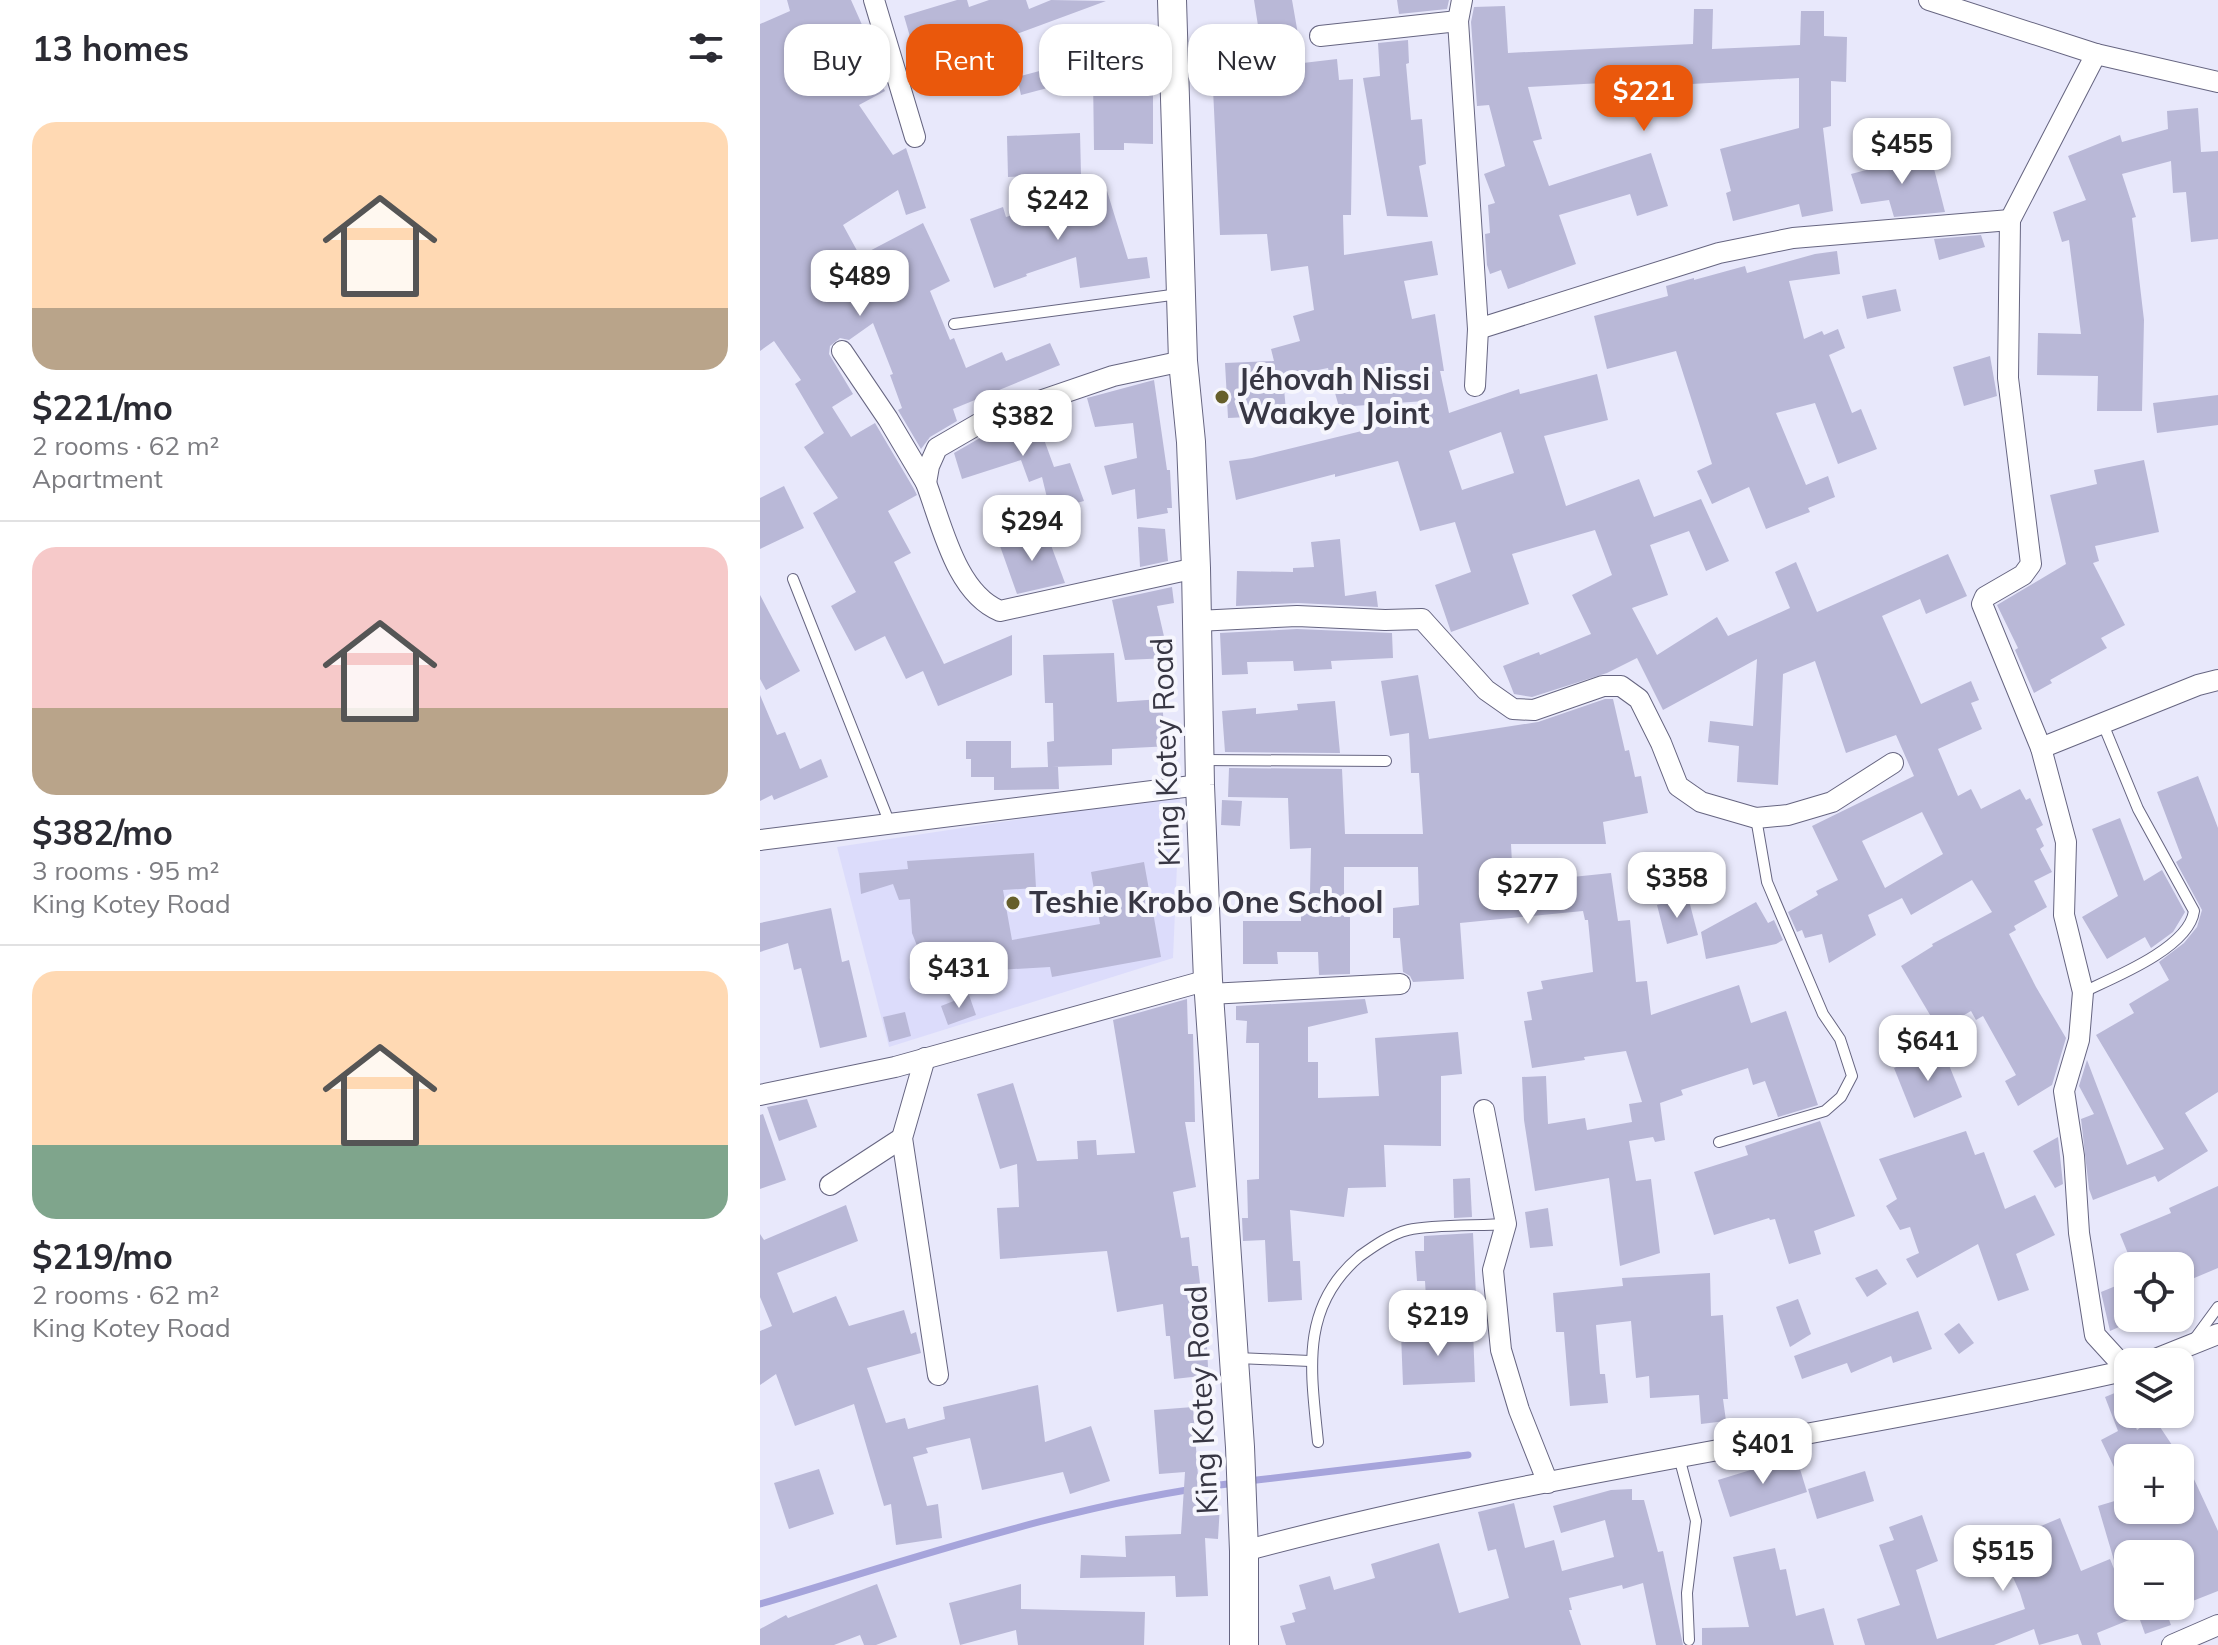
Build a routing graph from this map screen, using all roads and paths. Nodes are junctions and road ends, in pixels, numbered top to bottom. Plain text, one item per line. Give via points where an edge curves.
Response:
1 (874, 0) edge
2 (1172, 0) edge
3 (1462, 0) edge
4 (1929, 0) edge
5 (1458, 21) junction
6 (1320, 36) dead end
7 (2096, 54) junction
8 (2218, 82) edge
9 (915, 137) dead end
10 (2010, 220) junction
11 (1181, 293) junction
12 (954, 324) dead end
13 (1478, 329) junction
14 (842, 351) dead end
15 (1183, 361) junction
16 (1475, 386) dead end
17 (926, 483) junction
18 (1196, 568) junction
19 (793, 579) dead end
20 (1197, 621) junction
21 (2218, 680) edge
22 (2103, 724) junction
23 (2041, 748) junction
24 (1386, 761) dead end
25 (1893, 763) dead end
26 (1200, 772) junction
27 (1756, 818) junction
28 (890, 824) junction
29 (760, 840) edge
30 (1400, 984) dead end
31 (1209, 987) junction
32 (2083, 992) junction
33 (925, 1058) junction
34 (760, 1095) edge
35 (1484, 1110) dead end
36 (902, 1138) junction
37 (1719, 1142) dead end
38 (830, 1185) dead end
39 (1506, 1224) junction
40 (2218, 1307) edge
41 (2218, 1334) edge
42 (2190, 1345) junction
43 (2183, 1348) edge
44 (2114, 1355) edge
45 (1235, 1358) junction
46 (1310, 1361) junction
47 (2114, 1373) edge
48 (938, 1375) dead end
49 (1318, 1442) dead end
50 (1679, 1457) junction
51 (1548, 1483) junction
52 (1244, 1537) junction
53 (2218, 1625) edge
54 (1689, 1640) dead end
55 (1244, 1645) edge
56 (2172, 1645) edge

1 - 9 street
2 - 11 street, King Kotey Road
3 - 5 street
4 - 7 street
5 - 6 street
5 - 13 street
7 - 8 street
7 - 10 street
10 - 13 street via 1793,238 1719,253
10 - 23 street via 2008,378 2031,564 1982,604
11 - 12 lane
11 - 15 street, King Kotey Road
13 - 16 street
14 - 17 street
15 - 17 street via 1113,376 987,419 937,448
15 - 18 street, King Kotey Road
17 - 18 street via 964,582 985,605 1000,611
18 - 20 street, King Kotey Road
19 - 28 lane
20 - 26 street, King Kotey Road
20 - 27 street via 1297,616 1422,619 1486,690 1513,709 1534,710 1603,686 1621,686 1639,699 1678,786 1701,802
21 - 22 street
22 - 23 street
22 - 32 lane via 2138,809 2194,911 2192,921 2166,948
23 - 32 street via 2066,842 2064,915
24 - 26 lane
25 - 27 street via 1832,802
26 - 28 street
26 - 31 street, King Kotey Road
27 - 37 lane via 1767,882 1852,1076 1841,1097 1825,1111
28 - 29 street
30 - 31 street
31 - 33 street
31 - 45 street, King Kotey Road
32 - 44 street via 2079,1040 2064,1091 2095,1335
33 - 34 street
33 - 36 street
35 - 39 street
36 - 38 street
36 - 48 street
39 - 46 lane via 1407,1230 1374,1245 1345,1269 1318,1311
39 - 51 street via 1493,1270 1501,1350
40 - 42 lane
41 - 42 street
42 - 43 street
45 - 46 lane
45 - 52 street, King Kotey Road
46 - 49 lane
47 - 50 street
50 - 51 street
50 - 54 lane via 1696,1521 1687,1593
51 - 52 street
52 - 55 street, King Kotey Road
53 - 56 street

